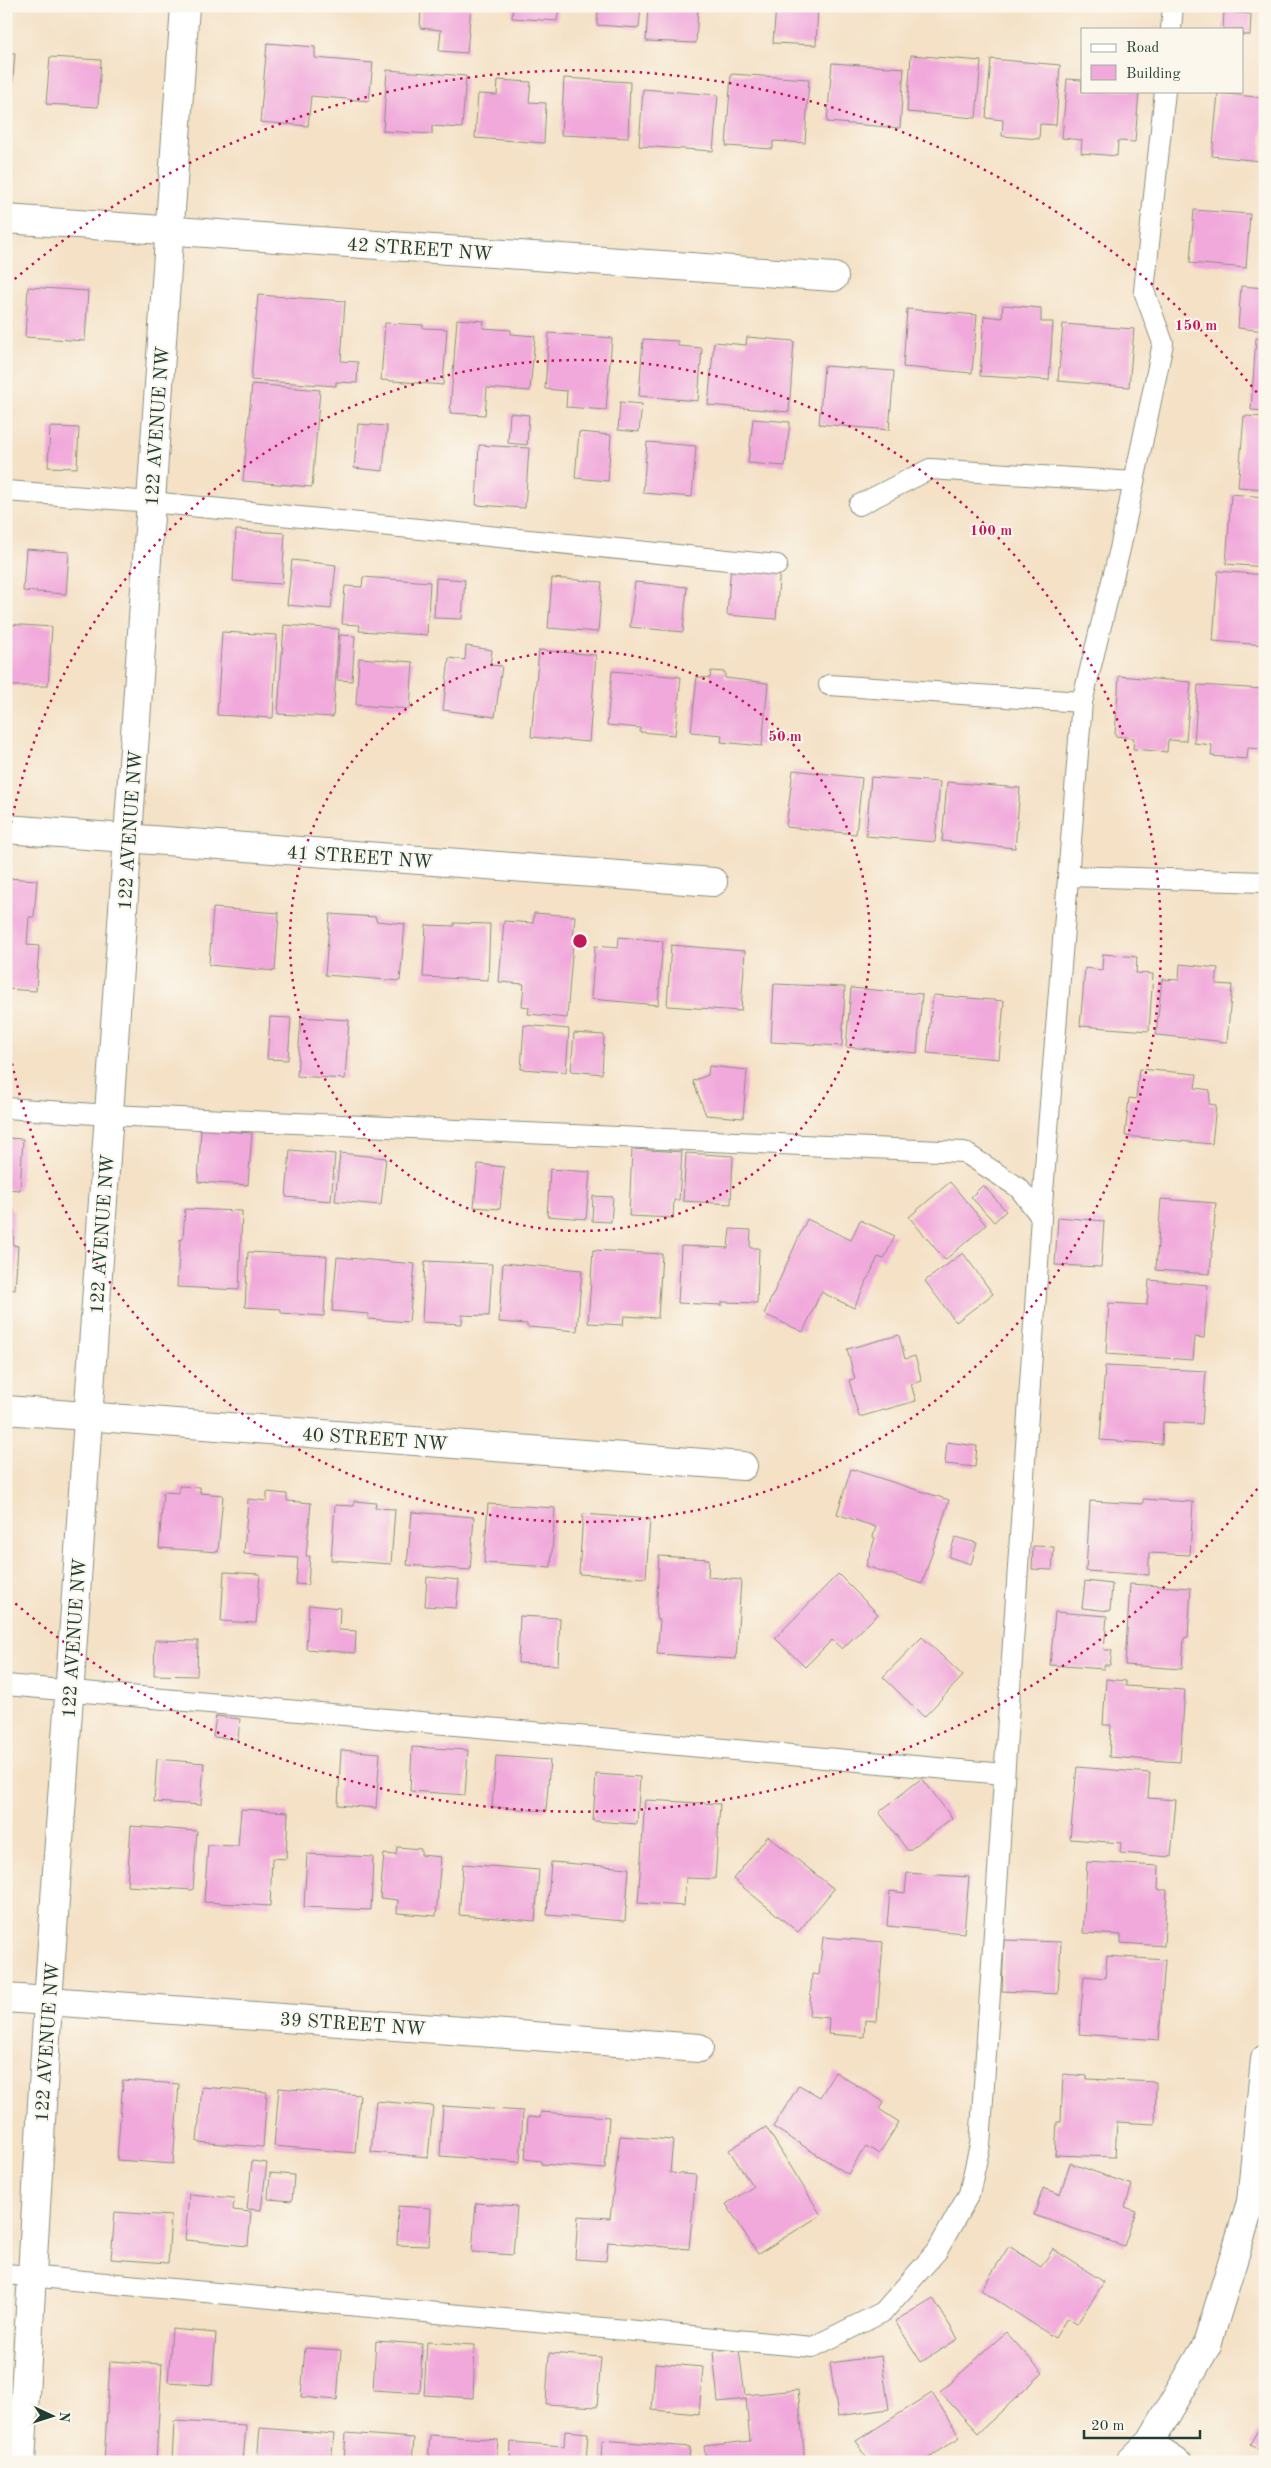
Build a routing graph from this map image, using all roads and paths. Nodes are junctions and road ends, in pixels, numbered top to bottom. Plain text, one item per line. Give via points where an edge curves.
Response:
1 (185, 6) edge
2 (1173, 6) edge
3 (1171, 28) edge
4 (1165, 92) edge
5 (6, 219) edge
6 (170, 231) junction
7 (834, 277) dead end
8 (1134, 482) junction
9 (6, 492) edge
10 (151, 502) junction
11 (859, 506) dead end
12 (777, 565) dead end
13 (829, 685) dead end
14 (1082, 702) junction
15 (6, 830) edge
16 (128, 838) junction
17 (1068, 876) junction
18 (713, 882) dead end
19 (1265, 882) edge
20 (6, 1108) edge
21 (109, 1115) junction
22 (1041, 1217) junction
23 (6, 1410) edge
24 (89, 1416) junction
25 (744, 1466) dead end
26 (6, 1685) edge
27 (70, 1690) junction
28 (1004, 1774) junction
29 (6, 1998) edge
30 (48, 2002) junction
31 (699, 2048) dead end
32 (1265, 2059) edge
33 (19, 2274) edge
34 (1152, 2441) junction
35 (21, 2462) edge
36 (1130, 2462) edge
37 (1183, 2462) edge

1 - 6 street, 122 AVENUE NW
2 - 3 lane
4 - 8 lane via 1144,291 1163,343
5 - 6 street, 42 STREET NW
6 - 7 street, 42 STREET NW
6 - 10 street, 122 AVENUE NW
8 - 11 lane via 930,469
8 - 14 lane
9 - 10 lane
10 - 12 lane
10 - 16 street, 122 AVENUE NW
13 - 14 lane
14 - 17 lane
15 - 16 street, 41 STREET NW
16 - 18 street, 41 STREET NW
16 - 21 street, 122 AVENUE NW
17 - 19 lane
17 - 22 lane
20 - 21 lane
21 - 22 lane via 964,1152 1019,1188
21 - 24 street, 122 AVENUE NW
22 - 28 lane
23 - 24 street, 40 STREET NW
24 - 25 street, 40 STREET NW
24 - 27 street, 122 AVENUE NW
26 - 27 lane
27 - 28 lane
27 - 30 street, 122 AVENUE NW
28 - 33 lane via 980,2145 969,2194 937,2251 883,2312 813,2347
29 - 30 street, 39 STREET NW
30 - 31 street, 39 STREET NW
30 - 33 street, 122 AVENUE NW
32 - 34 street via 1251,2202 1207,2345
33 - 35 street, 122 AVENUE NW
34 - 36 street
34 - 37 lane

